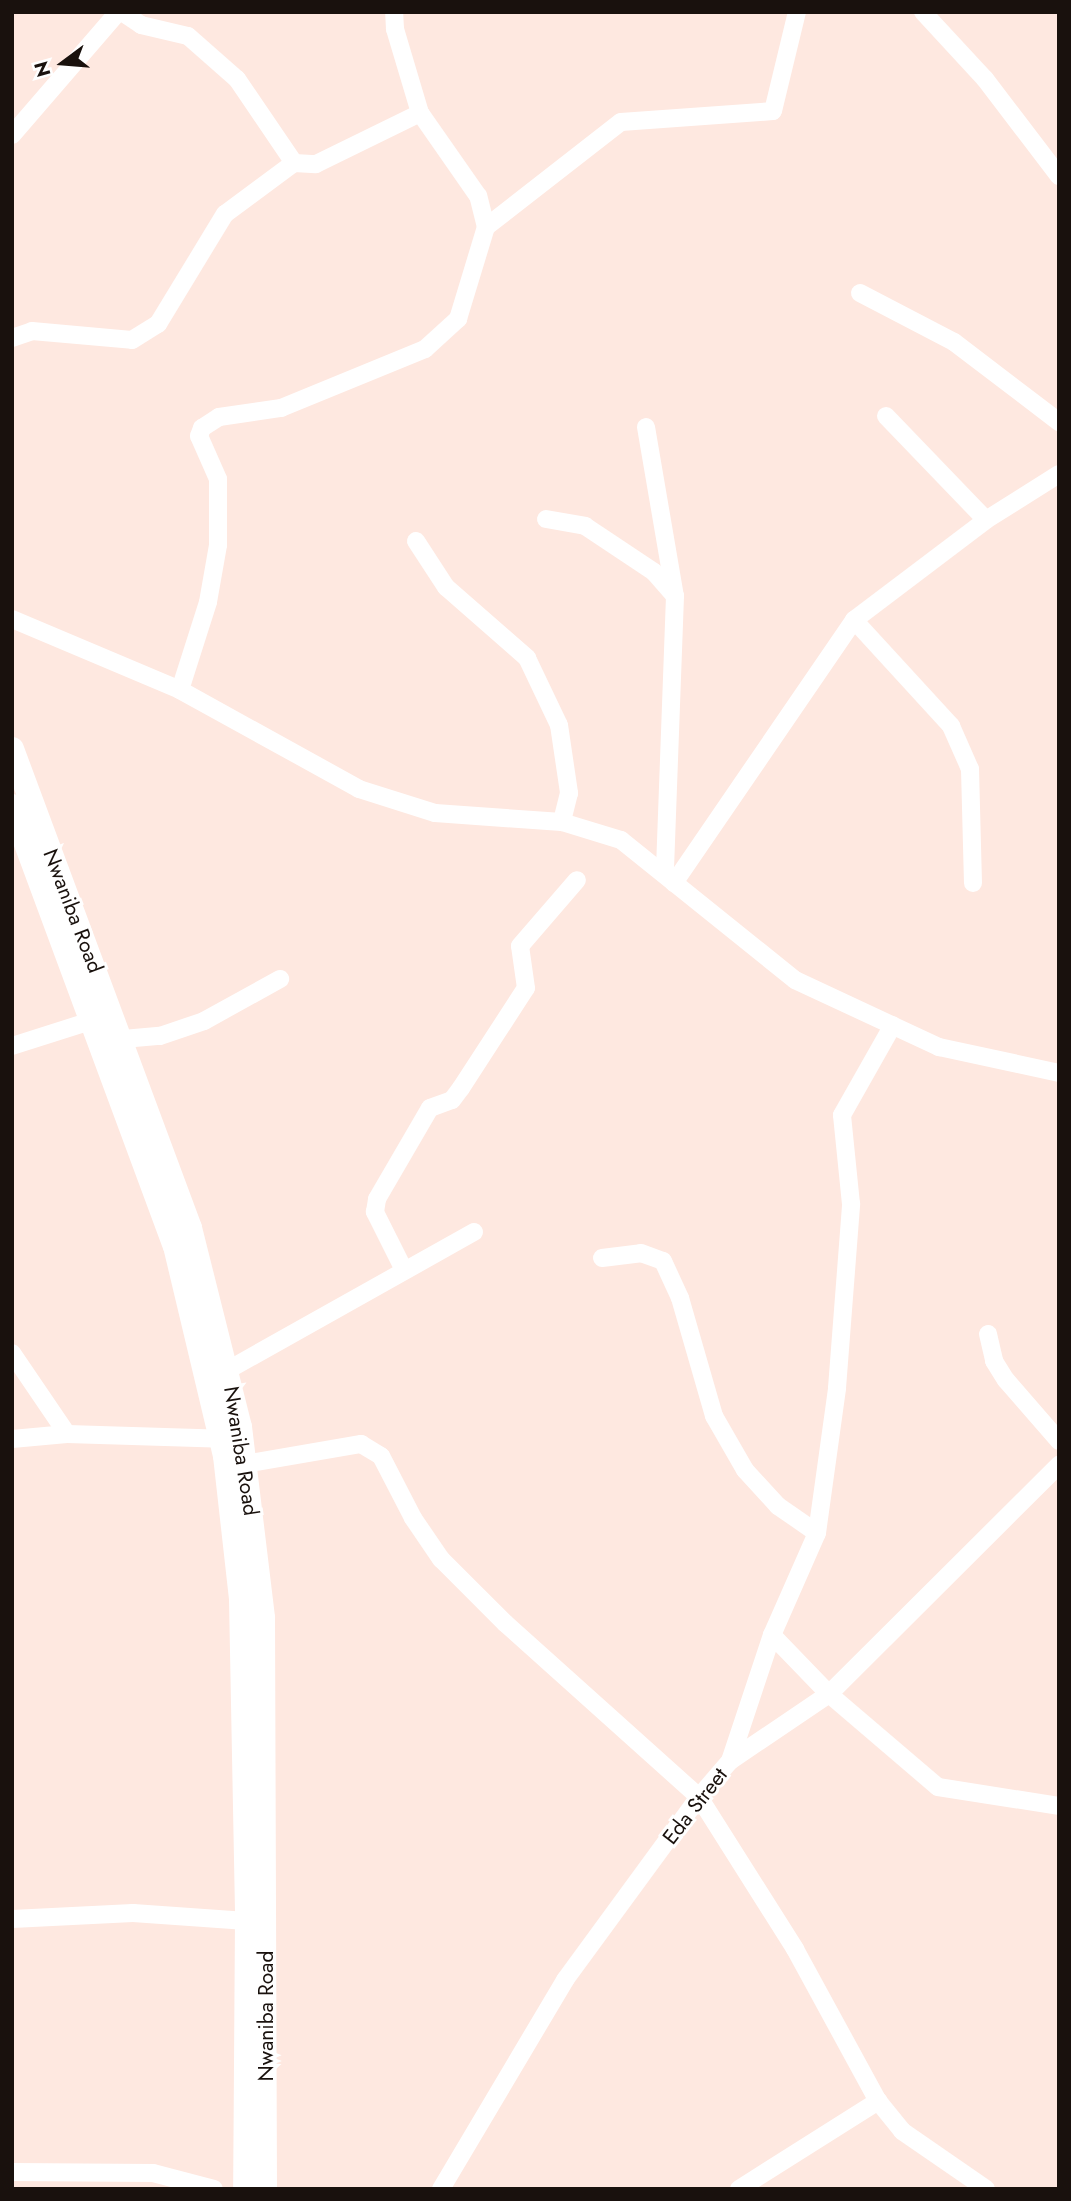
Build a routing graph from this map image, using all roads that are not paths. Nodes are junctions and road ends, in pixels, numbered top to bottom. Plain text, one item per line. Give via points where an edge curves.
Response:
1 (120, 12) edge
2 (394, 12) edge
3 (797, 12) edge
4 (923, 12) edge
5 (420, 113) junction
6 (12, 135) edge
7 (293, 163) junction
8 (1059, 176) edge
9 (486, 226) junction
10 (860, 293) dead end
11 (12, 338) edge
12 (886, 416) dead end
13 (1059, 422) edge
14 (646, 428) dead end
15 (1059, 474) edge
16 (546, 519) dead end
17 (986, 520) junction
18 (416, 541) dead end
19 (675, 596) junction
20 (12, 619) edge
21 (854, 620) junction
22 (180, 690) junction
23 (12, 749) edge
24 (12, 806) edge
25 (562, 822) junction
26 (670, 878) junction
27 (576, 880) dead end
28 (973, 883) dead end
29 (280, 979) dead end
30 (94, 1020) junction
31 (893, 1025) junction
32 (123, 1039) junction
33 (12, 1046) edge
34 (1059, 1073) edge
35 (474, 1232) dead end
36 (602, 1258) dead end
37 (403, 1268) junction
38 (988, 1334) dead end
39 (12, 1353) edge
40 (228, 1370) junction
41 (67, 1434) junction
42 (12, 1439) edge
43 (222, 1439) junction
44 (1059, 1441) edge
45 (245, 1464) junction
46 (1059, 1465) edge
47 (817, 1533) junction
48 (772, 1635) junction
49 (829, 1694) junction
50 (730, 1761) junction
51 (699, 1797) junction
52 (1059, 1806) edge
53 (12, 1919) edge
54 (247, 1922) junction
55 (878, 2101) junction
56 (12, 2172) edge
57 (214, 2189) edge
58 (246, 2189) edge
59 (265, 2189) edge
60 (441, 2189) edge
61 (739, 2189) edge
62 (986, 2189) edge

1 - 6 street
1 - 7 street via 142,25 188,36 237,79
2 - 5 street
3 - 9 street via 773,111 621,122
4 - 8 street via 985,79
5 - 7 street via 316,164
5 - 9 street via 478,196
7 - 11 street via 225,214 158,324 132,340 32,331
9 - 22 street via 458,319 425,349 281,408 219,417 202,428 199,436 218,479 218,545 208,602
10 - 13 street via 954,342
12 - 17 street
14 - 19 street
15 - 17 street
16 - 19 street via 585,526 654,572
17 - 21 street
18 - 25 street via 446,587 527,658 559,724 569,793
19 - 26 street
20 - 22 street
21 - 26 street
21 - 28 street via 951,726 970,769
22 - 25 street via 359,789 435,813
23 - 32 main road, Nwaniba Road
24 - 30 main road
25 - 26 street via 621,840
26 - 31 street via 795,980
27 - 37 street via 520,946 526,988 452,1100 430,1108 377,1199 375,1212
29 - 32 street via 204,1021 160,1036
30 - 33 street
30 - 43 main road via 175,1246
31 - 34 street via 939,1046
31 - 47 street via 842,1115 851,1204 837,1388
32 - 40 main road, Nwaniba Road via 190,1228
35 - 37 street
36 - 47 street via 641,1253 663,1261 680,1298 714,1416 732,1448 778,1506
37 - 40 street
38 - 44 street via 994,1361 1006,1381
39 - 41 street
40 - 45 main road, Nwaniba Road
41 - 42 street
41 - 43 street
43 - 54 main road via 241,1600
45 - 51 street via 362,1444 381,1456 413,1518 442,1559 505,1623
45 - 59 main road, Nwaniba Road via 263,1618
46 - 49 street, Eda Street
47 - 48 street
48 - 49 street
48 - 50 street
49 - 50 street, Eda Street
49 - 52 street via 938,1787
50 - 51 street, Eda Street
51 - 55 street via 795,1949
51 - 60 street, Eda Street via 565,1980
53 - 54 street via 133,1913
54 - 58 main road
55 - 61 street
55 - 62 street via 902,2131
56 - 57 street via 153,2174

